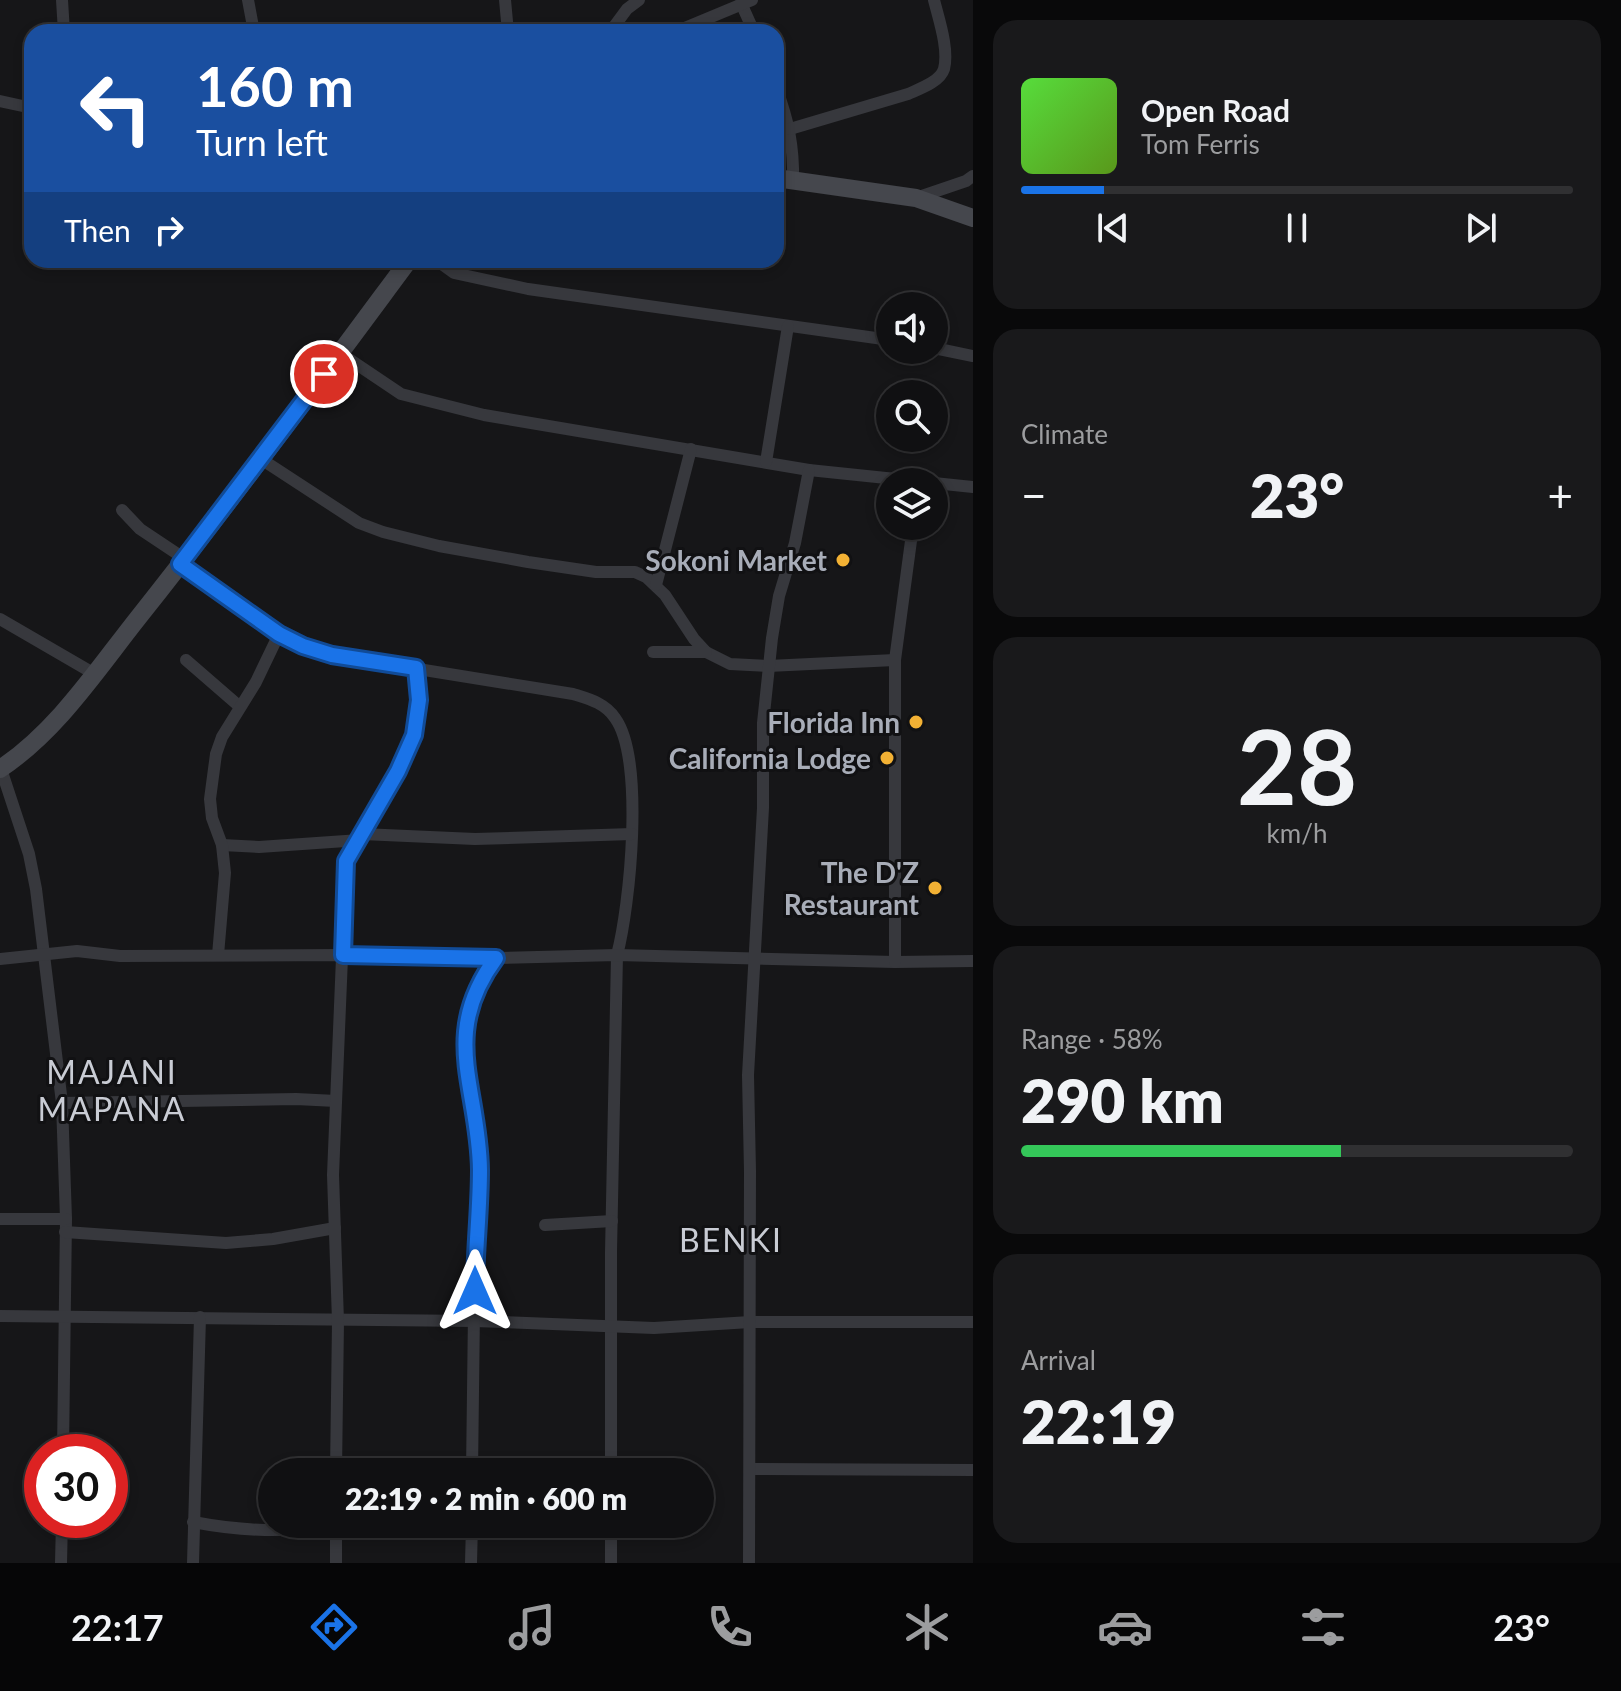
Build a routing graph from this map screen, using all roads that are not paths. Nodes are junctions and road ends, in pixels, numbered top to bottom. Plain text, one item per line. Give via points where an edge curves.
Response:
1 (62, 0) edge
2 (248, 0) edge
3 (505, 0) edge
4 (639, 0) edge
5 (934, 0) edge
6 (746, 2) edge
7 (64, 24) edge
8 (252, 24) edge
9 (507, 24) edge
10 (616, 24) edge
11 (694, 24) edge
12 (752, 24) edge
13 (0, 101) edge
14 (24, 103) edge
15 (784, 111) edge
16 (790, 129) junction
17 (973, 176) edge
18 (785, 180) edge
19 (916, 198) junction
20 (973, 218) edge
21 (403, 268) edge
22 (447, 268) edge
23 (788, 326) junction
24 (876, 338) edge
25 (948, 351) edge
26 (340, 353) junction
27 (973, 356) edge
28 (691, 449) junction
29 (261, 459) junction
30 (766, 462) junction
31 (809, 470) junction
32 (876, 477) edge
33 (948, 484) edge
34 (973, 487) edge
35 (122, 510) dead end
36 (911, 540) edge
37 (183, 562) junction
38 (656, 585) junction
39 (0, 619) edge
40 (279, 634) junction
41 (653, 652) dead end
42 (706, 652) junction
43 (186, 660) dead end
44 (895, 660) junction
45 (768, 666) junction
46 (416, 668) junction
47 (93, 673) junction
48 (239, 706) junction
49 (0, 769) edge
50 (632, 834) junction
51 (361, 837) junction
52 (222, 845) junction
53 (45, 954) junction
54 (218, 955) junction
55 (343, 955) junction
56 (617, 955) junction
57 (496, 958) junction
58 (755, 958) junction
59 (0, 959) edge
60 (973, 961) edge
61 (895, 962) junction
62 (336, 1101) junction
63 (62, 1103) junction
64 (0, 1219) edge
65 (612, 1221) junction
66 (545, 1225) dead end
67 (65, 1226) junction
68 (335, 1228) junction
69 (0, 1316) edge
70 (63, 1316) junction
71 (200, 1317) junction
72 (338, 1321) junction
73 (475, 1321) junction
74 (750, 1322) junction
75 (973, 1322) edge
76 (611, 1324) junction
77 (63, 1434) edge
78 (336, 1458) edge
79 (472, 1458) edge
80 (611, 1458) edge
81 (750, 1469) junction
82 (973, 1470) edge
83 (193, 1522) junction
84 (258, 1532) edge
85 (62, 1538) edge
86 (336, 1538) edge
87 (472, 1538) edge
88 (611, 1538) edge
89 (61, 1563) edge
90 (193, 1563) edge
91 (336, 1563) edge
92 (471, 1563) edge
93 (611, 1563) edge
94 (749, 1563) edge

1 - 7 street
2 - 8 street
3 - 9 street
4 - 10 street
5 - 16 street via 943,43 940,75 908,94
6 - 11 street
6 - 12 street
13 - 14 street
15 - 16 street
16 - 18 street via 794,154
17 - 19 street
18 - 19 main road
19 - 20 main road
21 - 26 main road
22 - 23 street via 528,289
23 - 24 street
23 - 30 street
25 - 27 street
26 - 28 street via 386,387 420,400
26 - 29 main road
28 - 30 street
28 - 38 street
29 - 37 main road
29 - 38 street via 359,523 383,532 528,562 635,572
30 - 31 street
31 - 32 street
31 - 45 street
33 - 34 street
35 - 37 street
36 - 44 street
37 - 40 street
37 - 47 main road
38 - 42 street
39 - 47 street
40 - 46 street via 332,655
40 - 48 street
41 - 42 street
42 - 45 street via 730,664
43 - 48 street
44 - 45 street
44 - 61 street
45 - 58 street
46 - 50 street via 599,703 613,714 626,744
46 - 51 street via 414,735
47 - 49 main road via 44,734
48 - 52 street via 216,754 211,785 212,818
49 - 53 street via 29,854
50 - 51 street
50 - 56 street via 627,909
51 - 52 street via 259,847
51 - 55 street via 344,874
52 - 54 street via 225,873
53 - 54 street
53 - 59 street
53 - 63 street
54 - 55 street
55 - 57 street
55 - 62 street
56 - 57 street
56 - 58 street
56 - 65 street
57 - 73 street via 475,991 465,1035 480,1167
58 - 61 street
58 - 74 street via 748,1075
60 - 61 street
62 - 63 street
62 - 68 street
63 - 67 street
64 - 67 street
65 - 66 street
65 - 76 street
67 - 68 street via 226,1243
67 - 70 street
68 - 72 street
69 - 70 street
70 - 71 street
70 - 77 street
71 - 72 street
71 - 83 street
72 - 73 street
72 - 78 street
73 - 76 street
73 - 79 street
74 - 75 street
74 - 76 street via 654,1328
74 - 81 street
76 - 80 street
81 - 82 street
81 - 94 street
83 - 84 street
83 - 90 street
85 - 89 street
86 - 91 street
87 - 92 street
88 - 93 street

